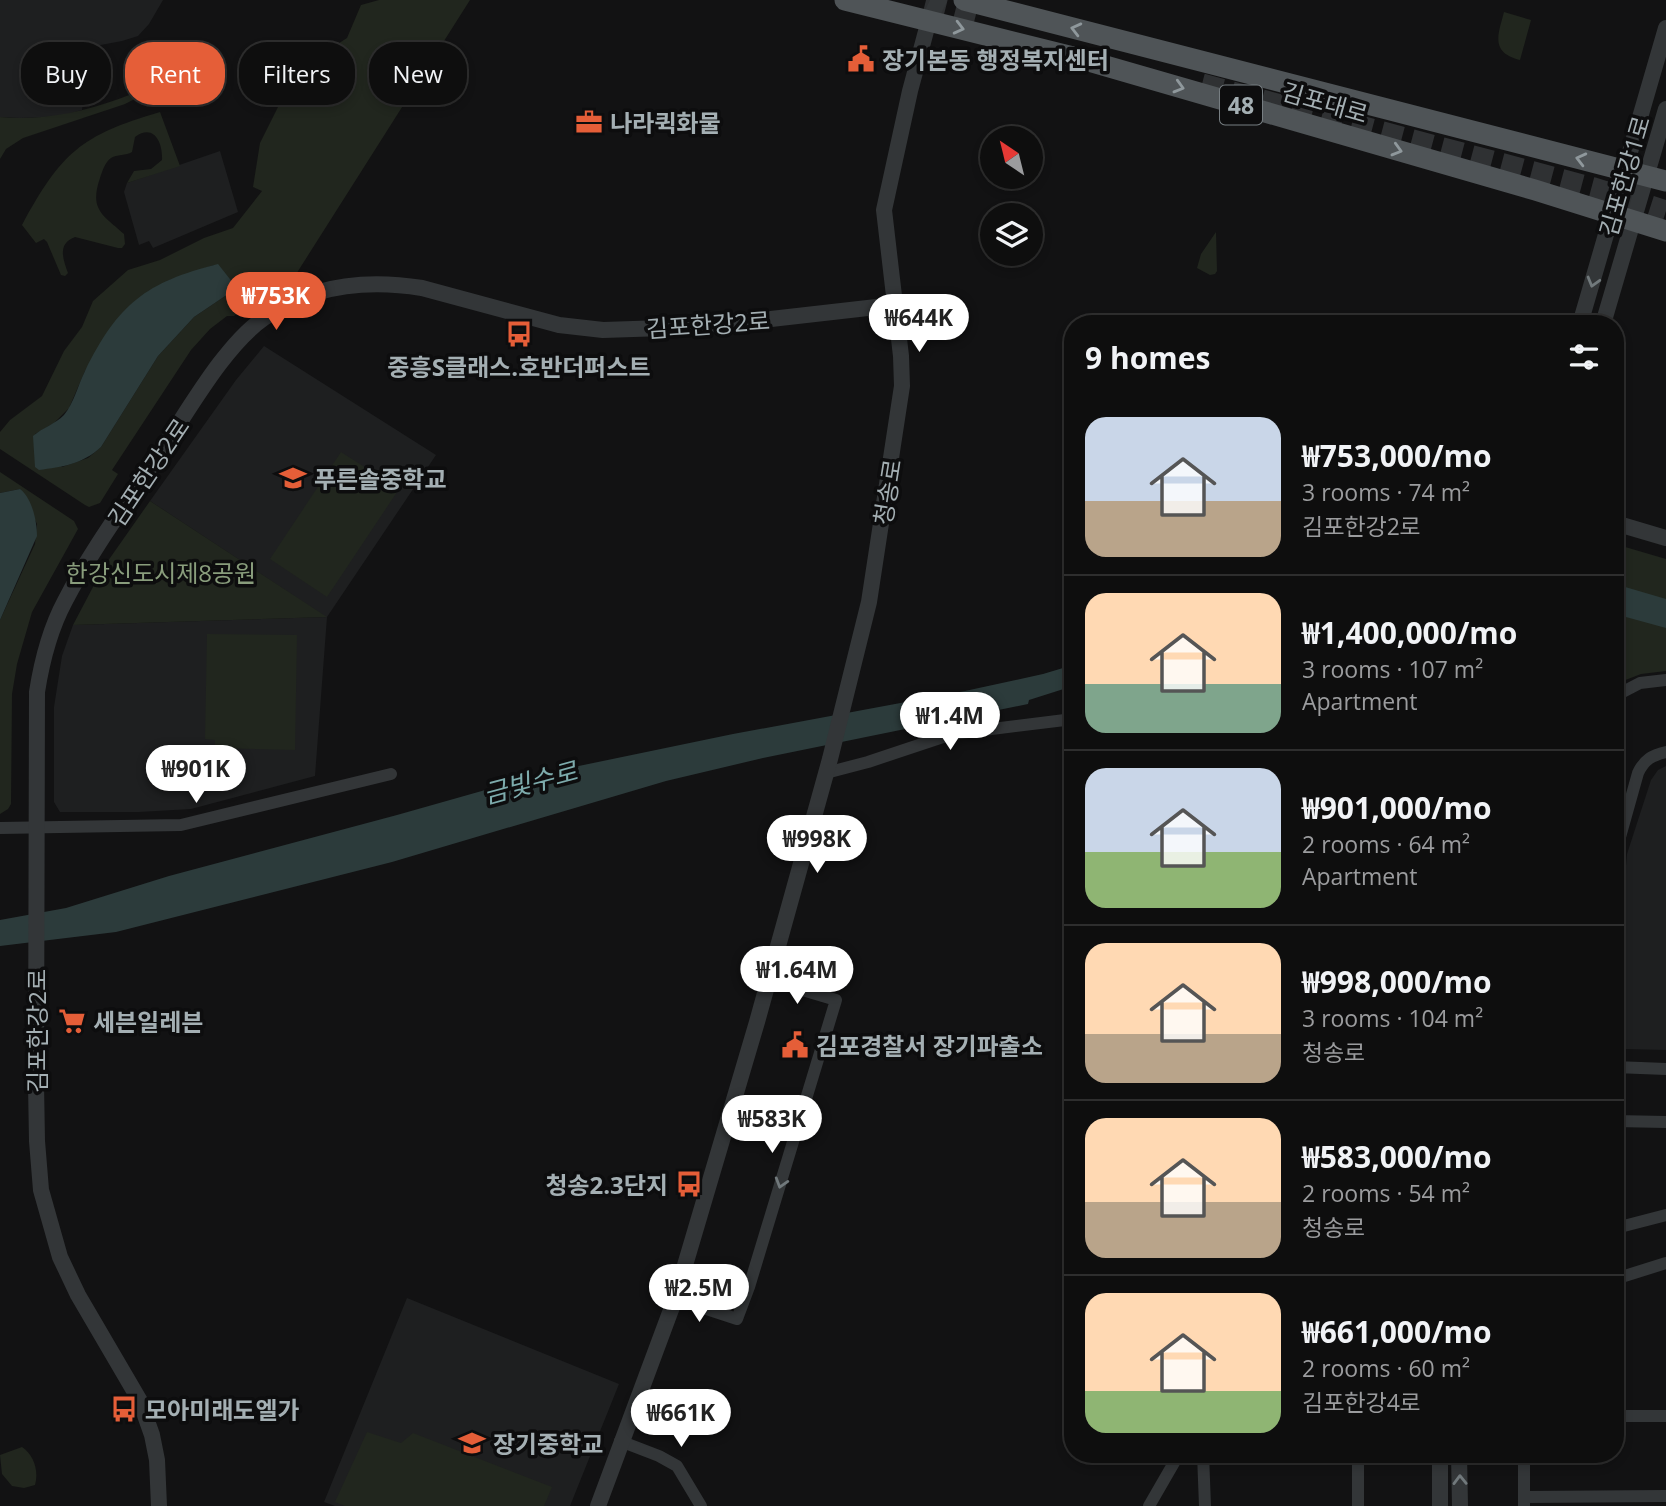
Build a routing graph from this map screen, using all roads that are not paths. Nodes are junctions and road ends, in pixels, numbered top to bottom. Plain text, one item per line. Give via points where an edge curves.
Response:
1 (845, 0) edge
2 (939, 0) edge
3 (964, 0) tunnel mouth
4 (929, 20) junction
5 (1666, 28) edge
6 (1666, 109) edge
7 (1626, 171) junction
8 (1657, 179) edge
9 (1613, 214) junction
10 (1634, 222) junction
11 (1666, 231) edge
12 (894, 305) junction
13 (1583, 315) edge
14 (1606, 315) edge
15 (1624, 526) edge
16 (1666, 538) edge
17 (1666, 680) edge
18 (1624, 692) edge
19 (1064, 720) edge
20 (1666, 752) edge
21 (828, 766) junction
22 (391, 774) dead end
23 (1624, 823) edge
24 (36, 827) junction
25 (0, 828) edge
26 (769, 980) junction
27 (1624, 1067) edge
28 (1666, 1069) edge
29 (1624, 1121) edge
30 (1666, 1122) edge
31 (1666, 1215) edge
32 (1624, 1226) edge
33 (1666, 1264) edge
34 (1624, 1276) edge
35 (672, 1298) junction
36 (1624, 1416) edge
37 (1666, 1416) edge
38 (622, 1442) junction
39 (1174, 1463) edge
40 (1203, 1463) edge
41 (1358, 1463) edge
42 (1440, 1463) edge
43 (1459, 1463) edge
44 (1524, 1463) edge
45 (1666, 1496) edge
46 (1524, 1502) edge
47 (159, 1506) edge
48 (596, 1506) edge
49 (701, 1506) edge
50 (1149, 1506) edge
51 (1205, 1506) edge
52 (1358, 1506) edge
53 (1440, 1506) edge
54 (1460, 1506) edge

1 - 4 main road, 김포대로 / 48
2 - 4 street, 청송로
7 -> 3 main road, 김포대로 / 48
4 -> 9 main road, 김포대로 / 48 via 1098,64
4 - 12 street, 청송로 via 884,210
5 - 7 street, 김포한강1로
6 - 8 street, 김포한강1로
7 - 8 main road, 김포대로 / 48
7 - 9 street, 김포한강1로
8 - 10 street, 김포한강1로
9 - 10 main road, 김포대로 / 48
9 -> 13 street, 김포한강1로
10 - 11 main road, 김포대로 / 48
10 - 14 street, 김포한강1로
12 - 21 street, 청송로 via 901,356 900,408 869,602
12 - 24 street, 김포한강2로 via 603,330 559,325 422,288 375,283 316,292 265,317 216,370 91,556 54,624 37,692
15 - 16 street
17 - 18 street
19 - 21 street via 960,732 868,762
20 - 23 street via 1649,758 1638,773
21 - 26 street, 청송로
22 - 24 street via 181,825
24 - 25 street
24 - 47 street, 김포한강2로 via 38,1171 60,1257 141,1401 157,1460
26 - 35 street, 청송로 via 751,1021
26 -> 35 street via 836,1000 737,1319
27 - 28 street
29 - 30 street
31 - 32 street
33 - 34 street
35 - 38 street, 청송로
36 - 37 street
38 - 48 street, 청송로
38 - 49 street via 677,1466
39 - 50 street
40 - 51 street
41 - 52 street
42 - 53 street
54 -> 43 street
44 - 46 street
45 - 46 street

